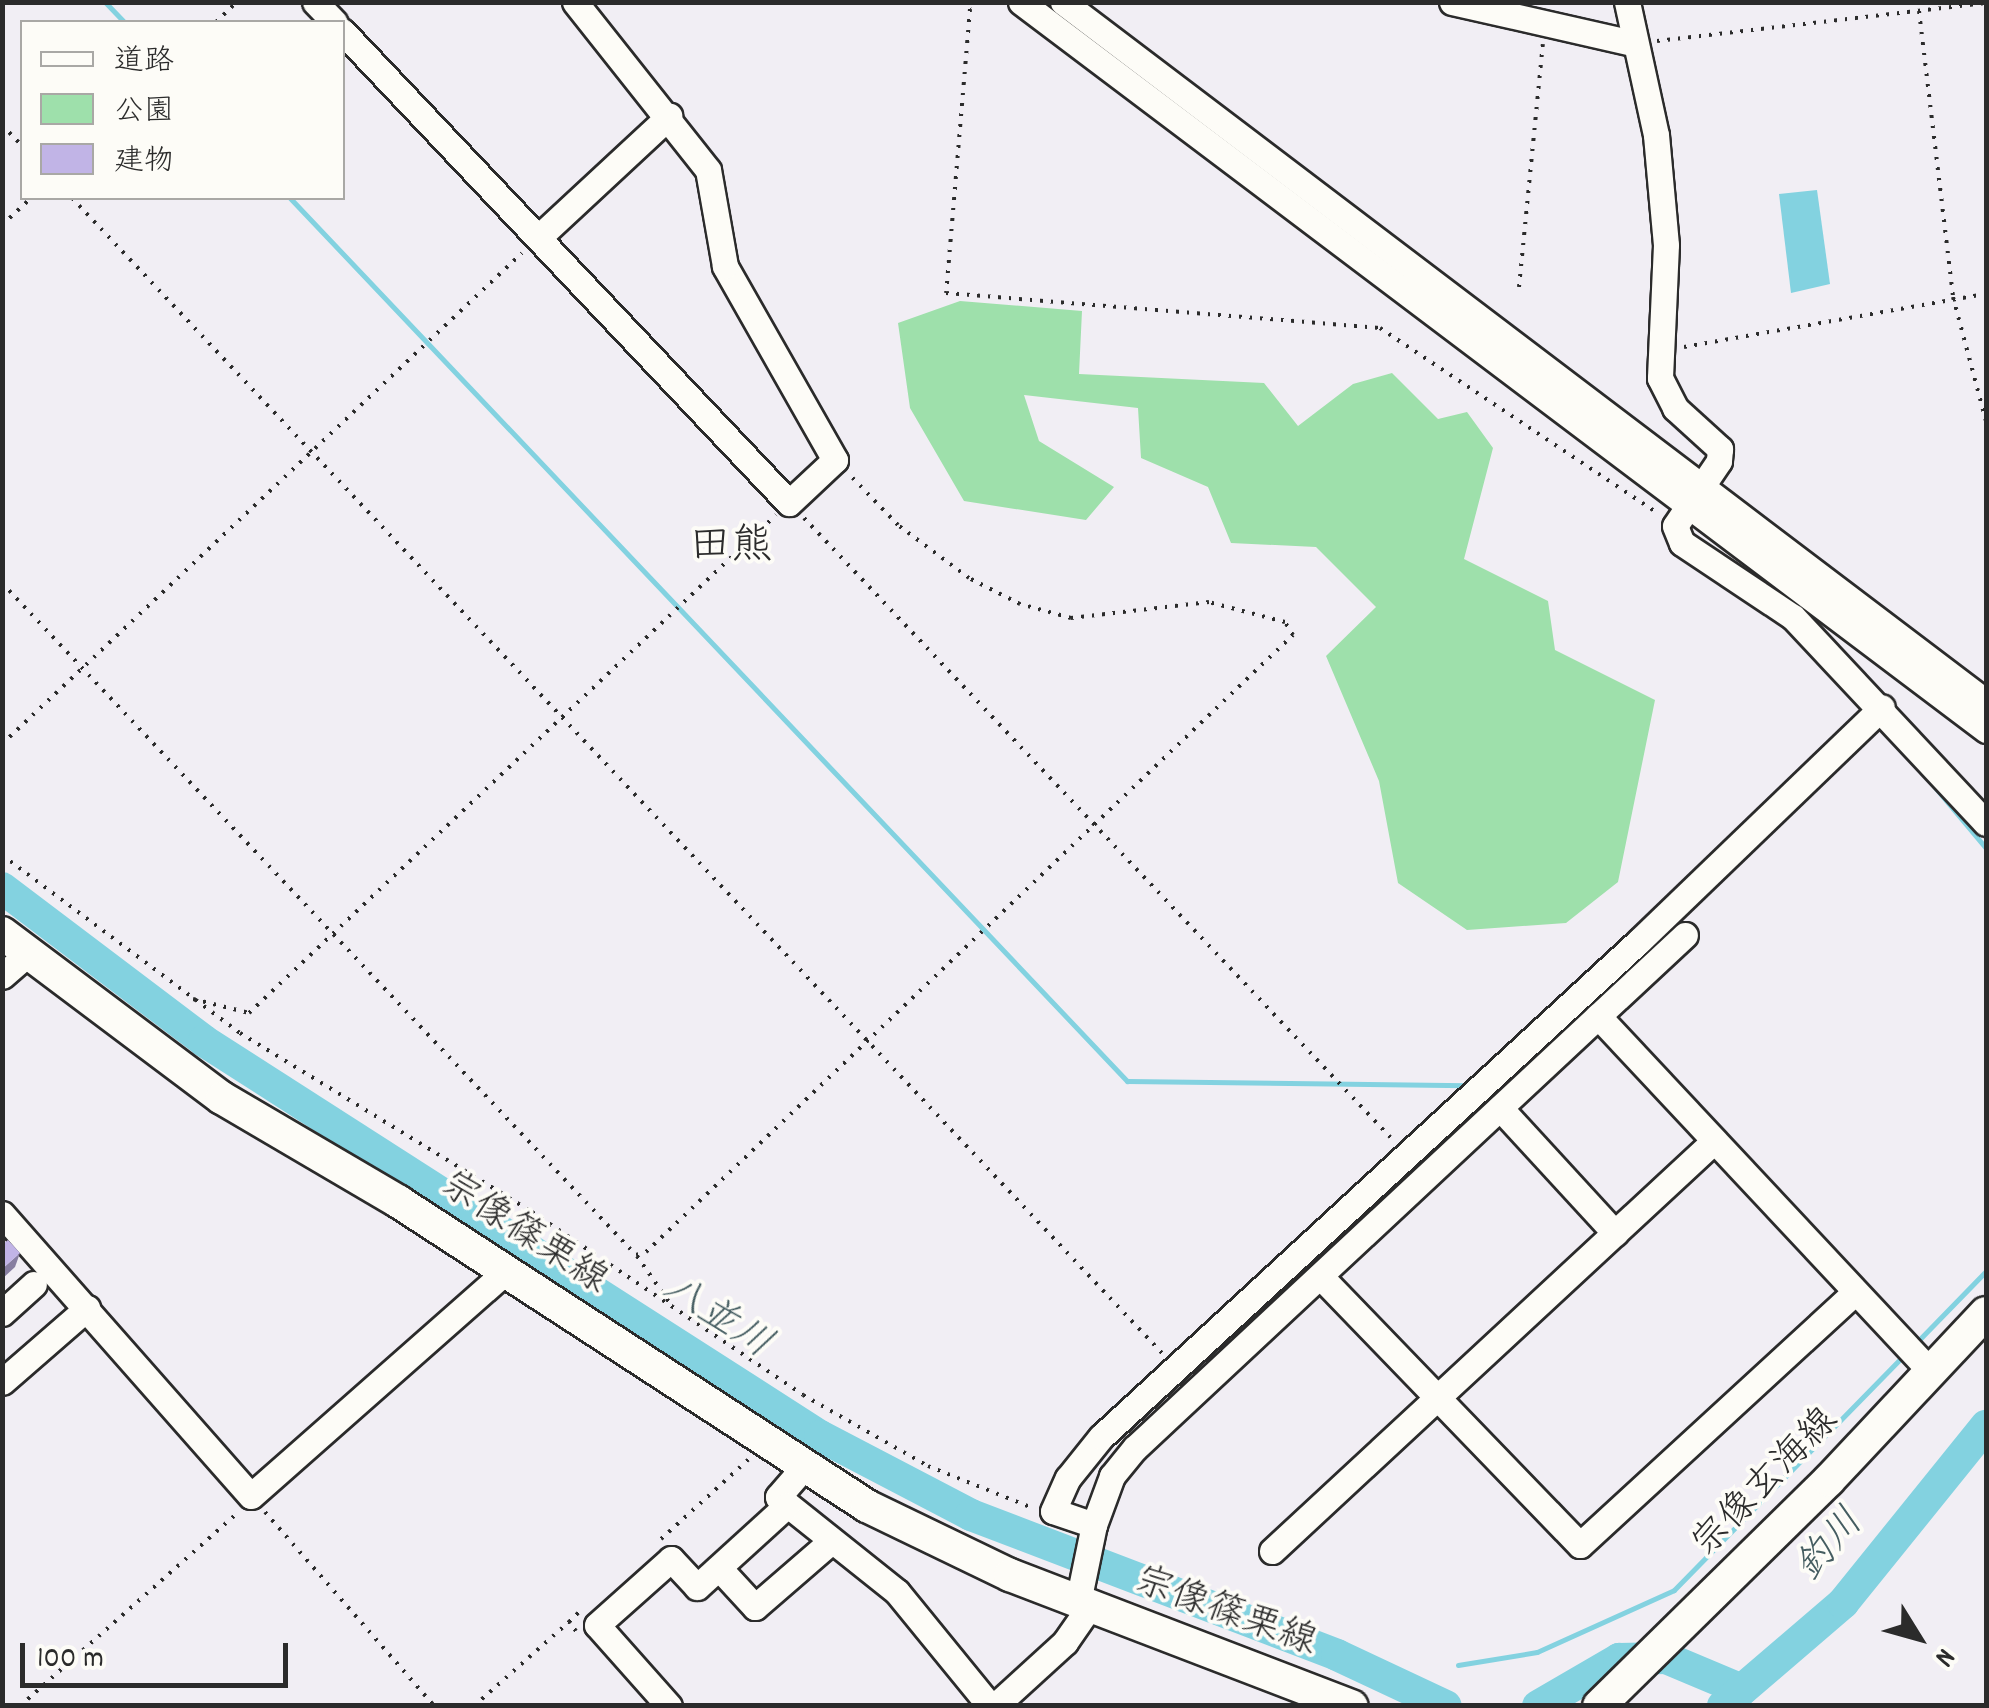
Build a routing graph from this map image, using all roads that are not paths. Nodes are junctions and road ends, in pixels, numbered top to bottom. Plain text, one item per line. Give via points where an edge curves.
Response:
1 (575, 2) edge
2 (1021, 2) edge
3 (1062, 2) edge
4 (1452, 2) edge
5 (1626, 2) edge
6 (345, 34) edge
7 (1632, 43) junction
8 (669, 116) junction
9 (539, 237) junction
10 (1706, 484) junction
11 (1683, 516) junction
12 (1986, 702) edge
13 (1882, 707) junction
14 (1986, 730) edge
15 (1986, 823) edge
16 (1684, 935) dead end
17 (15, 943) edge
18 (2, 976) edge
19 (1598, 1016) junction
20 (1500, 1108) junction
21 (1714, 1142) junction
22 (2, 1214) edge
23 (1615, 1232) junction
24 (506, 1270) junction
25 (1320, 1276) junction
26 (34, 1284) dead end
27 (1854, 1293) junction
28 (87, 1308) junction
29 (1986, 1312) edge
30 (2, 1313) edge
31 (1916, 1360) junction
32 (2, 1382) edge
33 (1436, 1399) junction
34 (803, 1468) junction
35 (786, 1505) junction
36 (1092, 1532) junction
37 (830, 1542) junction
38 (1272, 1551) dead end
39 (719, 1568) junction
40 (1083, 1599) junction
41 (1605, 1701) edge
42 (669, 1706) edge
43 (992, 1706) edge
44 (1352, 1706) edge

1 - 8 street
2 - 11 street
3 - 10 street
4 - 7 street
5 - 7 street
6 - 9 street
7 - 10 street via 1656,135 1666,245 1660,352 1665,396 1720,449
8 - 9 street
8 - 9 street via 708,170 725,266 835,460 789,502
10 - 11 street
10 - 12 street
11 - 13 street via 1699,559 1757,587
11 - 14 street
13 - 15 street
13 - 36 street via 1078,1462 1053,1511
16 - 19 street
17 - 18 street
17 - 24 main road, 宗像篠栗線 via 222,1098
19 - 20 street
19 - 21 street
20 - 23 street
20 - 25 street
21 - 23 street
21 - 27 street
22 - 28 street
23 - 33 street
24 - 28 street via 251,1496
24 - 34 main road, 宗像篠栗線
25 - 33 street
25 - 36 street via 1135,1448 1112,1476
26 - 30 street
27 - 31 street
27 - 33 street via 1580,1545
28 - 32 street
29 - 31 main road, 宗像玄海線
31 - 41 main road, 宗像玄海線 via 1661,1649
33 - 38 street
34 - 35 street via 778,1497
34 - 40 main road, 宗像篠栗線 via 919,1534
35 - 37 street
35 - 39 street
36 - 40 street
37 - 39 street via 755,1607
37 - 43 street via 897,1592
39 - 42 street via 697,1588 671,1560 598,1625
40 - 43 street via 1066,1642
40 - 44 main road, 宗像篠栗線

